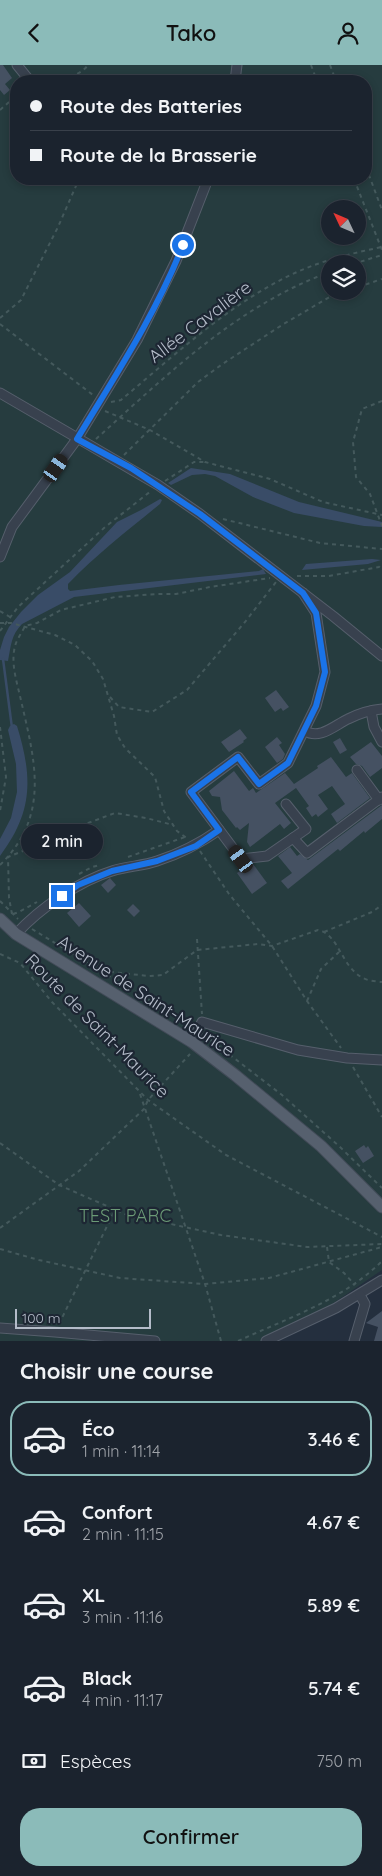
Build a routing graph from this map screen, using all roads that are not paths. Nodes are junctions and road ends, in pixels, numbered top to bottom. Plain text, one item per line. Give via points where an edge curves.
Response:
1 (17, 65) edge
2 (25, 75) edge
3 (206, 185) edge
4 (0, 393) edge
5 (77, 439) junction
6 (0, 557) edge
7 (303, 593) junction
8 (382, 656) edge
9 (382, 709) edge
10 (370, 711) junction
11 (305, 731) junction
12 (382, 742) edge
13 (357, 770) dead end
14 (380, 798) edge
15 (286, 804) dead end
16 (219, 830) junction
17 (293, 838) junction
18 (0, 919) edge
19 (16, 933) junction
20 (195, 1044) junction
21 (382, 1060) edge
22 (382, 1207) edge
23 (382, 1280) edge
24 (360, 1295) junction
25 (0, 1329) edge
26 (155, 1341) edge
27 (266, 1341) edge
28 (354, 1341) edge

1 - 2 street
3 - 5 street via 176,261 137,340
4 - 5 street
5 - 6 street via 12,527
5 - 7 street via 158,485
7 - 8 street
7 - 11 street via 316,613 325,672
9 - 10 street
10 - 11 street via 320,733
10 - 12 street
11 - 16 street via 288,763 259,784 238,757 191,792
13 - 14 street
14 - 17 street via 308,853
15 - 17 street via 306,829
16 - 17 street via 241,859 267,856
16 - 19 street via 196,846 157,861 112,871 78,885
18 - 19 main road, Avenue de Saint-Maurice
19 - 20 main road, Avenue de Saint-Maurice
20 - 21 street via 200,1026 298,1050
20 - 22 main road, Avenue de Saint-Maurice via 321,1147
23 - 24 street
24 - 27 street
24 - 28 street via 365,1304
25 - 26 street

